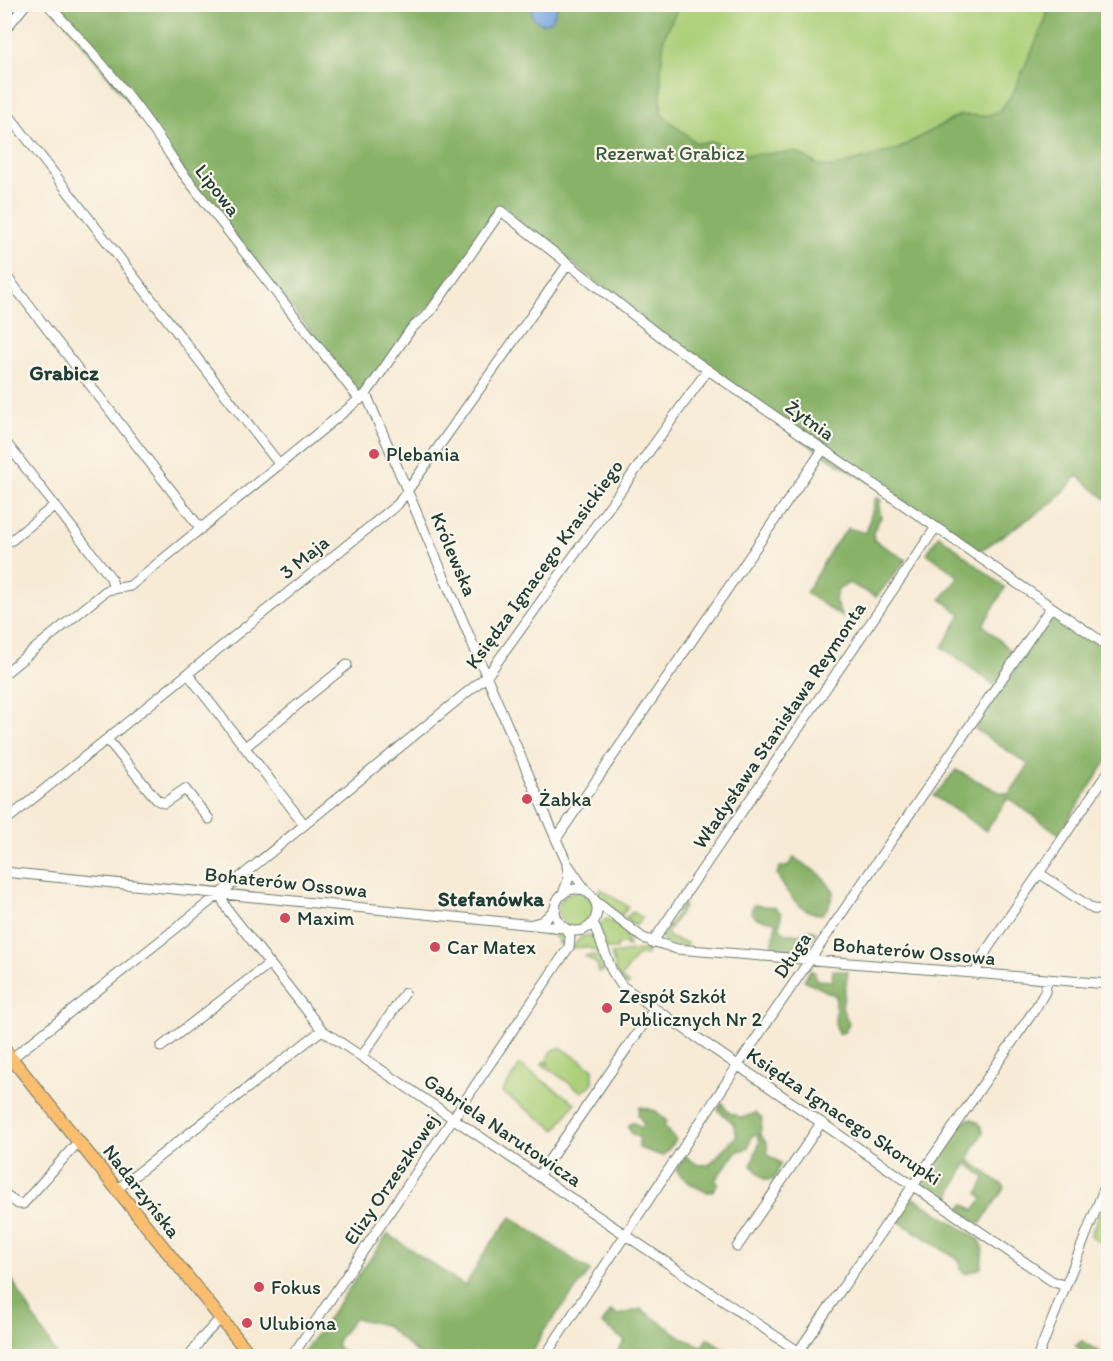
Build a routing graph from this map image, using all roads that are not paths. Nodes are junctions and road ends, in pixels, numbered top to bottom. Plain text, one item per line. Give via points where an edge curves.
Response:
1 (26, 4) edge
2 (47, 4) edge
3 (4, 31) edge
4 (4, 109) edge
5 (568, 264) junction
6 (4, 273) edge
7 (707, 371) junction
8 (363, 397) junction
9 (4, 440) edge
10 (822, 451) junction
11 (280, 465) junction
12 (408, 491) junction
13 (55, 505) junction
14 (936, 527) junction
15 (201, 529) junction
16 (4, 543) edge
17 (114, 589) junction
18 (1051, 606) junction
19 (1108, 646) edge
20 (347, 665) dead end
21 (4, 674) edge
22 (188, 674) junction
23 (487, 676) junction
24 (107, 739) junction
25 (245, 747) junction
26 (1108, 772) edge
27 (209, 819) dead end
28 (4, 822) edge
29 (304, 824) junction
30 (556, 839) junction
31 (567, 863) junction
32 (4, 872) edge
33 (1039, 873) junction
34 (586, 891) junction
35 (220, 894) junction
36 (563, 894) junction
37 (594, 900) junction
38 (556, 908) junction
39 (1108, 910) edge
40 (618, 919) junction
41 (594, 920) junction
42 (531, 924) junction
43 (565, 929) junction
44 (584, 929) junction
45 (596, 934) junction
46 (652, 943) junction
47 (810, 961) junction
48 (270, 963) junction
49 (977, 974) junction
50 (1047, 980) junction
51 (1108, 984) edge
52 (405, 993) dead end
53 (654, 1009) junction
54 (322, 1030) junction
55 (161, 1047) dead end
56 (8, 1053) edge
57 (362, 1056) junction
58 (738, 1065) junction
59 (453, 1119) junction
60 (821, 1123) junction
61 (78, 1142) junction
62 (539, 1175) junction
63 (1108, 1179) edge
64 (912, 1185) junction
65 (116, 1190) junction
66 (4, 1192) edge
67 (625, 1234) junction
68 (737, 1247) dead end
69 (1065, 1286) junction
70 (220, 1319) junction
71 (799, 1355) edge
72 (190, 1356) edge
73 (251, 1356) edge
74 (292, 1356) edge
75 (545, 1356) edge
76 (1038, 1356) edge

1 - 3 street
2 - 8 street, Lipowa via 113,80 177,167
4 - 11 street
5 - 7 street, Żytnia
5 - 8 street, Żytnia via 501,211 430,312 411,329
5 - 12 street, 3 Maja
6 - 15 street
7 - 10 street, Żytnia
7 - 23 street, Księdza Ignacego Krasickiego
8 - 11 street
8 - 12 street, Królewska
9 - 13 street
10 - 14 street, Żytnia
10 - 30 street
11 - 15 street
12 - 22 street, 3 Maja via 398,504
12 - 23 street, Królewska
13 - 16 street
13 - 17 street via 111,578
14 - 18 street, Żytnia
14 - 46 street, Władysława Stanisława Reymonta
15 - 17 street via 130,586
17 - 21 street via 107,590
18 - 19 street, Żytnia
18 - 47 street, Długa
20 - 25 street
22 - 24 street, 3 Maja
22 - 25 street
23 - 29 street, Księdza Ignacego Krasickiego
23 - 30 street, Królewska
24 - 27 street via 157,800 164,803 185,789
24 - 28 street, 3 Maja
25 - 29 street
26 - 33 street
29 - 35 street, Księdza Ignacego Krasickiego
30 - 31 street, Królewska
31 - 34 street, Królewska
31 - 36 street
32 - 35 street, Bohaterów Ossowa
33 - 39 street via 1093,909
33 - 49 street via 980,962
34 - 36 street via 575,889
34 - 37 street
35 - 42 street, Bohaterów Ossowa
35 - 48 street, Gabriela Narutowicza via 227,909
35 - 56 street, Księdza Ignacego Krasickiego
36 - 38 street
37 - 40 street, Bohaterów Ossowa
37 - 41 street
38 - 42 street via 543,921
38 - 43 street via 557,919
40 - 41 street
40 - 46 street, Bohaterów Ossowa
41 - 44 street
41 - 45 street, Księdza Ignacego Skorupki
42 - 43 street, Bohaterów Ossowa
43 - 44 street
43 - 59 street, Elizy Orzeszkowej via 569,947
44 - 45 street
45 - 53 street, Księdza Ignacego Skorupki via 617,981
46 - 47 street, Bohaterów Ossowa via 677,949
47 - 49 street, Bohaterów Ossowa
47 - 58 street, Długa
48 - 54 street, Gabriela Narutowicza
48 - 55 street
49 - 50 street, Bohaterów Ossowa
50 - 51 street, Bohaterów Ossowa
50 - 64 street via 1035,1009
52 - 57 street
53 - 58 street, Księdza Ignacego Skorupki
53 - 62 street
54 - 57 street, Gabriela Narutowicza
54 - 65 street
56 - 61 main road, Nadarzyńska
57 - 59 street, Gabriela Narutowicza
58 - 60 street, Księdza Ignacego Skorupki
58 - 67 street, Długa
59 - 62 street, Gabriela Narutowicza
59 - 74 street, Elizy Orzeszkowej
60 - 64 street, Księdza Ignacego Skorupki
60 - 68 street
61 - 65 main road, Nadarzyńska
61 - 66 street via 22,1204
62 - 67 street, Gabriela Narutowicza
63 - 69 street
64 - 69 street, Księdza Ignacego Skorupki
64 - 71 street
65 - 70 main road, Nadarzyńska
67 - 71 street, Gabriela Narutowicza
67 - 75 street, Długa
69 - 76 street
70 - 72 street
70 - 73 main road, Nadarzyńska

